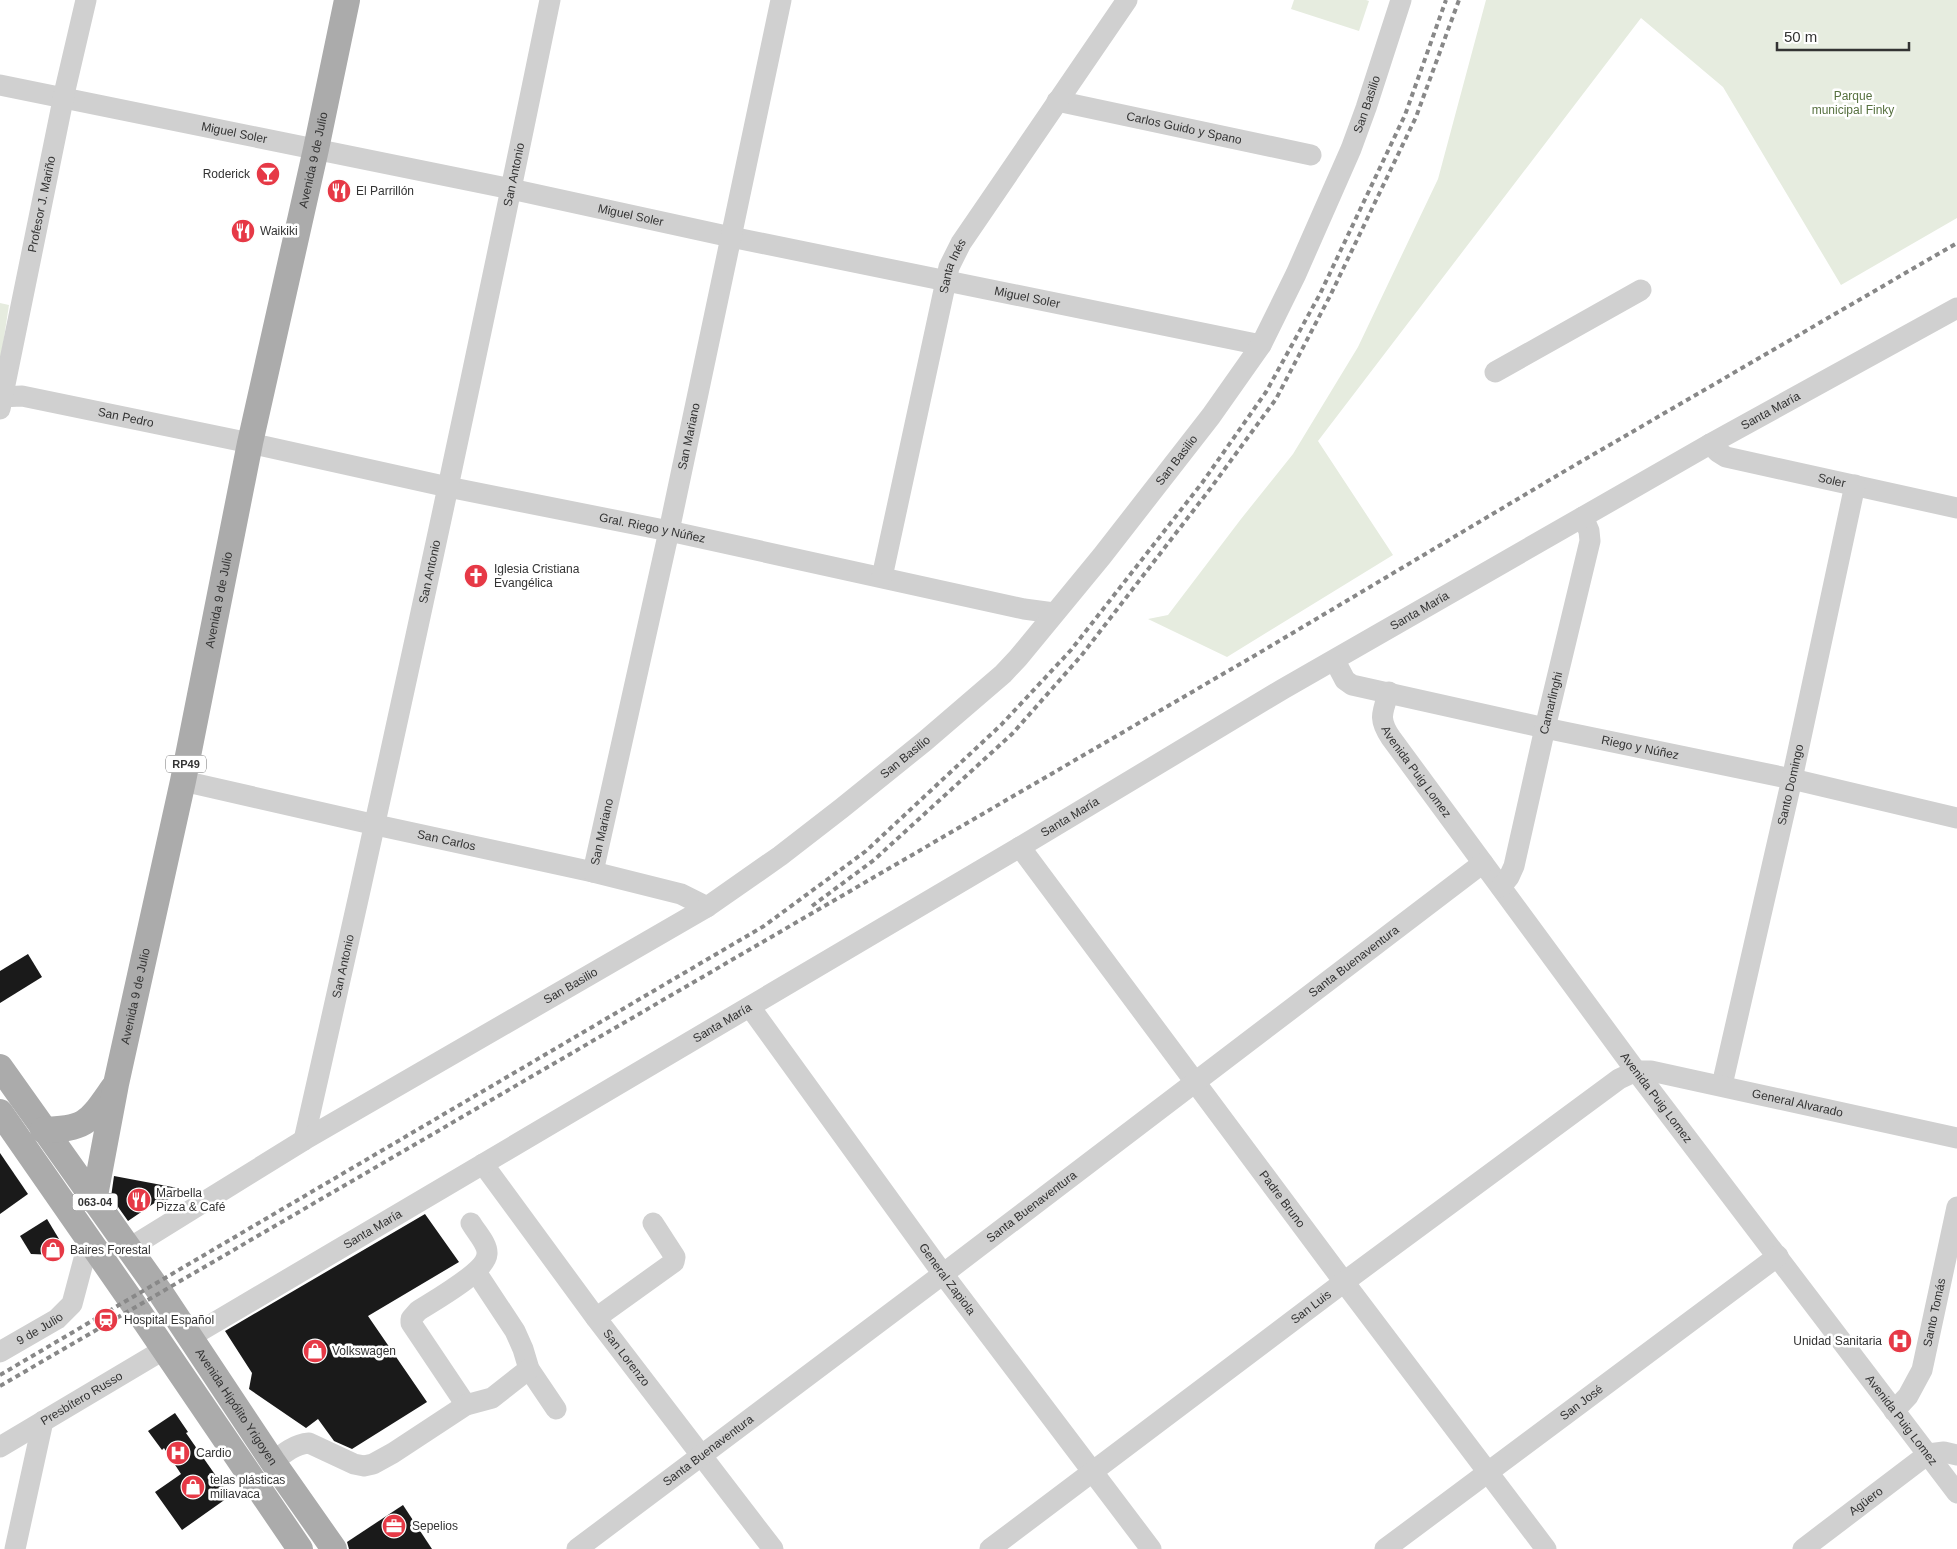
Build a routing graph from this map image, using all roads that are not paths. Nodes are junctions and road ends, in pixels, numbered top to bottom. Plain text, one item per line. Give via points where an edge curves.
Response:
1 (86, 0) edge
2 (347, 0) edge
3 (550, 0) edge
4 (780, 0) edge
5 (1127, 0) edge
6 (1401, 0) edge
7 (0, 85) edge
8 (64, 98) junction
9 (1057, 101) junction
10 (316, 149) junction
11 (1311, 155) dead end
12 (511, 188) junction
13 (731, 237) junction
14 (946, 280) junction
15 (1641, 290) dead end
16 (1957, 308) edge
17 (1261, 345) junction
18 (1495, 372) dead end
19 (1, 401) edge
20 (250, 442) junction
21 (1710, 444) junction
22 (1855, 484) junction
23 (448, 487) junction
24 (1957, 508) edge
25 (1583, 517) junction
26 (669, 531) junction
27 (882, 577) junction
28 (1054, 613) junction
29 (1335, 661) junction
30 (1389, 692) junction
31 (1545, 728) junction
32 (1792, 779) junction
33 (183, 781) junction
34 (1957, 818) edge
35 (376, 826) junction
36 (1020, 847) junction
37 (1483, 863) junction
38 (593, 872) junction
39 (1501, 886) junction
40 (707, 907) junction
41 (750, 1007) junction
42 (0, 1067) edge
43 (1636, 1071) junction
44 (1196, 1082) junction
45 (116, 1084) junction
46 (1722, 1085) junction
47 (0, 1112) edge
48 (44, 1130) junction
49 (1957, 1138) edge
50 (304, 1140) junction
51 (482, 1164) junction
52 (94, 1201) junction
53 (1957, 1207) edge
54 (471, 1223) dead end
55 (653, 1223) dead end
56 (88, 1240) junction
57 (128, 1249) junction
58 (1778, 1256) junction
59 (476, 1272) junction
60 (943, 1274) junction
61 (1344, 1282) junction
62 (162, 1295) junction
63 (137, 1310) junction
64 (596, 1318) junction
65 (190, 1337) junction
66 (163, 1350) junction
67 (0, 1352) edge
68 (529, 1369) junction
69 (466, 1405) junction
70 (556, 1410) dead end
71 (1894, 1411) junction
72 (43, 1421) junction
73 (0, 1447) edge
74 (702, 1454) junction
75 (1928, 1454) junction
76 (1957, 1455) edge
77 (273, 1462) junction
78 (1487, 1471) junction
79 (1093, 1473) junction
80 (1957, 1493) edge
81 (15, 1549) edge
82 (300, 1549) edge
83 (334, 1549) edge
84 (577, 1549) edge
85 (773, 1549) edge
86 (990, 1549) edge
87 (1151, 1549) edge
88 (1385, 1549) edge
89 (1546, 1549) edge
90 (1803, 1549) edge

1 - 8 street, Profesor J. Mariño
2 - 10 main road, Avenida 9 de Julio / RP49
3 - 12 street, San Antonio
4 - 13 street, San Mariano
5 - 9 street, Santa Inés
6 - 17 street, San Basilio via 1351,149
7 - 8 street, Miguel Soler
8 - 10 street, Miguel Soler
8 - 19 street, Profesor J. Mariño
9 - 11 street, Carlos Guido y Spano
9 - 14 street, Santa Inés via 961,243
10 - 12 street, Miguel Soler
10 - 20 main road, Avenida 9 de Julio / RP49
12 - 13 street, Miguel Soler
12 - 23 street, San Antonio
13 - 14 street, Miguel Soler
13 - 26 street, San Mariano
14 - 17 street, Miguel Soler
14 - 27 street, Santa Inés
15 - 18 street
16 - 21 street, Santa María
17 - 28 street, San Basilio via 1102,556
19 - 20 street, San Pedro via 22,396
20 - 23 street, Gral. Riego y Núñez
20 - 33 main road, Avenida 9 de Julio / RP49
21 - 22 street, Soler via 1726,457
21 - 25 street, Santa María
22 - 24 street, Soler
22 - 32 street, Santo Domingo
23 - 26 street, Gral. Riego y Núñez
23 - 35 street, San Antonio
25 - 29 street, Santa María
25 - 31 street, Camarlinghi via 1590,541
26 - 27 street, Gral. Riego y Núñez
26 - 38 street, San Mariano
27 - 28 street, Gral. Riego y Núñez
28 - 40 street, San Basilio via 1003,674 925,741 780,856
29 - 30 street, Riego y Núñez via 1345,680 1352,685
29 - 36 street, Santa María
30 - 31 street, Riego y Núñez
30 - 37 street, Avenida Puig Lomez via 1382,711 1384,728
31 - 32 street, Riego y Núñez
31 - 39 street, Camarlinghi via 1514,866
32 - 34 street, Riego y Núñez
32 - 46 street, Santo Domingo
33 - 35 street, San Carlos
33 - 45 main road, Avenida 9 de Julio / RP49
35 - 38 street, San Carlos
35 - 50 street, San Antonio
36 - 41 street, Santa María
36 - 44 street, Padre Bruno
37 - 39 street, Avenida Puig Lomez
37 - 44 street, Santa Buenaventura
38 - 40 street, San Carlos via 681,894
39 - 43 street, Avenida Puig Lomez
40 - 50 street, San Basilio
41 - 51 street, Santa María
41 - 60 street, General Zapiola
42 - 48 main road, Avenida Hipólito Yrigoyen / 063-04
43 - 46 street, General Alvarado
43 - 58 street, Avenida Puig Lomez
43 - 61 street, San Luis via 1619,1079
44 - 60 street, Santa Buenaventura
44 - 61 street, Padre Bruno
45 - 48 main road, RP49 via 85,1123 65,1129
45 - 52 main road, Avenida 9 de Julio / RP49
46 - 49 street, General Alvarado
47 - 56 main road, 063-04
48 - 52 main road, Avenida Hipólito Yrigoyen / 063-04
50 - 57 street, San Basilio
51 - 64 street, San Lorenzo
51 - 65 street, Santa María
52 - 57 main road, Avenida Hipólito Yrigoyen / 063-04
53 - 71 street, Santo Tomás via 1922,1370 1908,1396
54 - 59 street via 484,1242 487,1254
55 - 64 street via 675,1257 674,1262
56 - 63 main road, 063-04
56 - 67 street, 9 de Julio via 72,1304 57,1319
57 - 62 main road, Avenida Hipólito Yrigoyen / 063-04
58 - 71 street, Avenida Puig Lomez
58 - 78 street, San José
59 - 68 street via 515,1331
59 - 69 street via 411,1319
60 - 74 street, Santa Buenaventura
60 - 79 street, General Zapiola
61 - 78 street, Padre Bruno
61 - 79 street, San Luis
62 - 63 main road
62 - 65 main road, Avenida Hipólito Yrigoyen / 063-04
63 - 66 main road, 063-04
64 - 74 street, San Lorenzo
65 - 77 main road, Avenida Hipólito Yrigoyen / 063-04
66 - 72 street, Presbítero Russo
66 - 82 main road, 063-04
68 - 69 street via 492,1398
68 - 70 street
69 - 77 street via 373,1464 354,1464 309,1443 287,1451
71 - 75 street, Avenida Puig Lomez
72 - 73 street, Presbítero Russo
72 - 81 street
74 - 84 street, Santa Buenaventura
74 - 85 street, San Lorenzo
75 - 76 street via 1944,1452
75 - 80 street, Avenida Puig Lomez
75 - 90 street, Agüero
77 - 83 main road, Avenida Hipólito Yrigoyen / 063-04
78 - 88 street, San José
78 - 89 street, Padre Bruno
79 - 86 street, San Luis
79 - 87 street, General Zapiola

